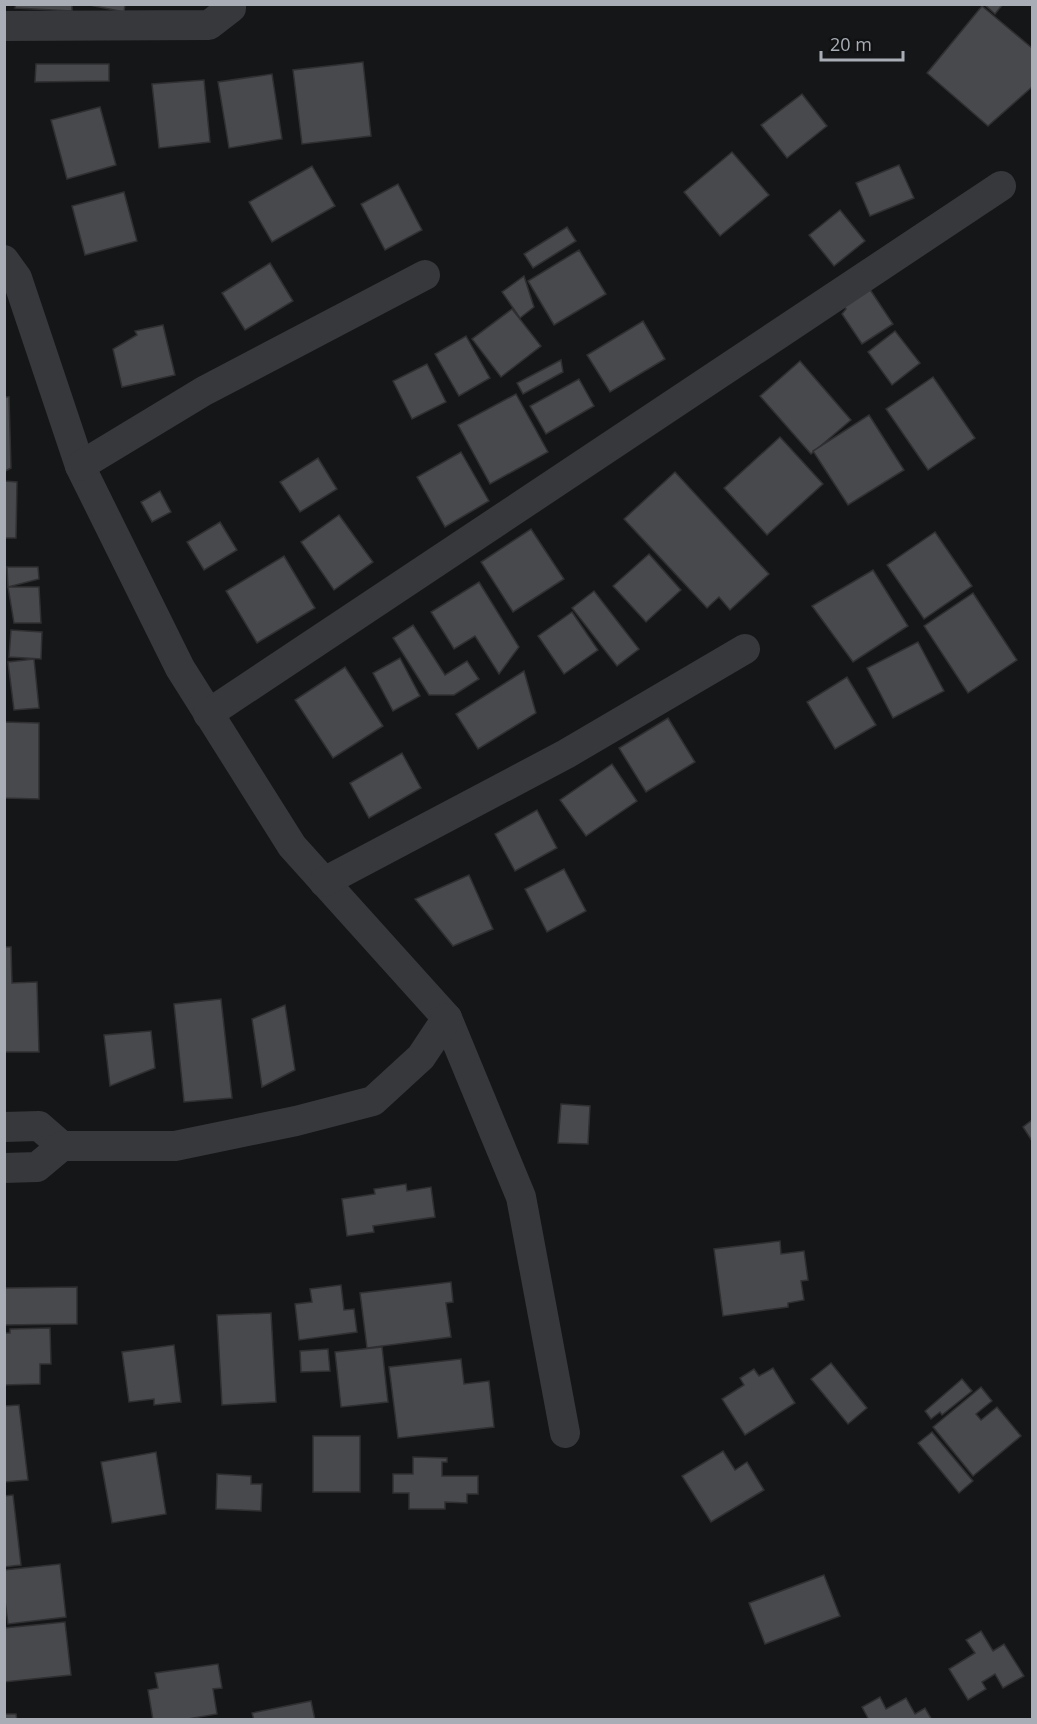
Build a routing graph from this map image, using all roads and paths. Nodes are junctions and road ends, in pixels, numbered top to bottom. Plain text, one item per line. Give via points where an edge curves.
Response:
1 (231, 4) edge
2 (4, 26) edge
3 (1001, 186) dead end
4 (4, 261) edge
5 (425, 275) dead end
6 (80, 466) junction
7 (745, 648) dead end
8 (208, 714) junction
9 (324, 882) junction
10 (447, 1018) junction
11 (4, 1127) edge
12 (62, 1146) junction
13 (4, 1168) edge
14 (565, 1432) dead end

1 - 2 street via 209,25
3 - 8 street
4 - 6 street via 17,278
5 - 6 street via 204,391
6 - 8 street via 180,668
7 - 9 street via 566,754
8 - 9 street via 292,846
9 - 10 street
10 - 12 street via 421,1057 373,1101 175,1146
10 - 14 street via 521,1197
11 - 12 street via 39,1126
12 - 13 street via 37,1167

